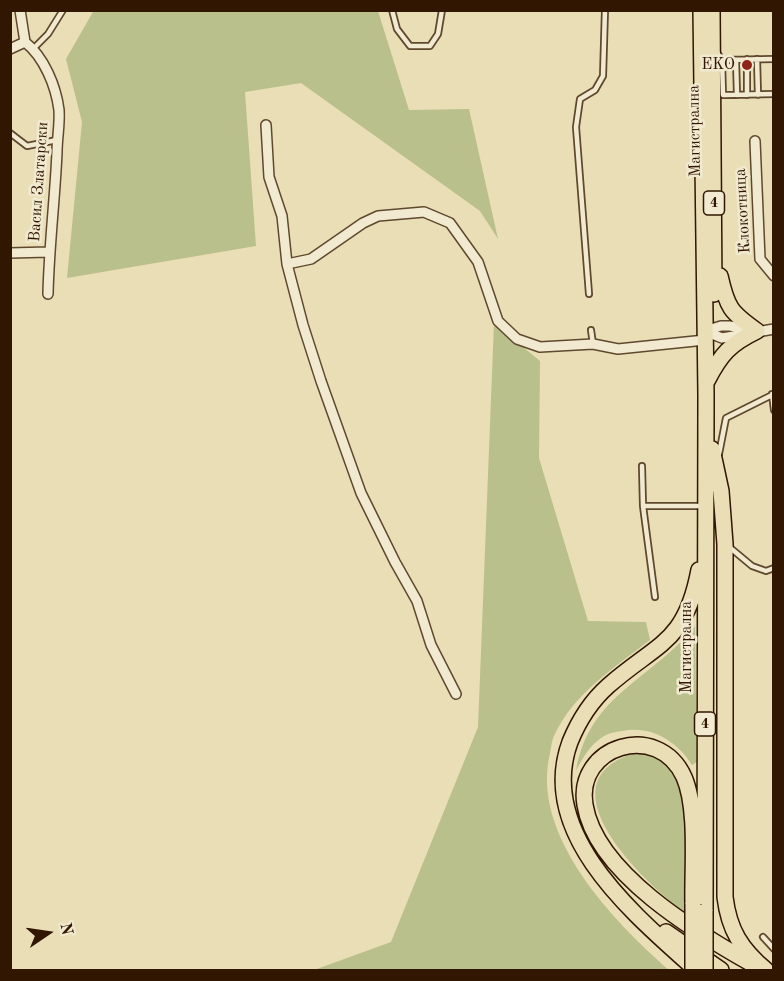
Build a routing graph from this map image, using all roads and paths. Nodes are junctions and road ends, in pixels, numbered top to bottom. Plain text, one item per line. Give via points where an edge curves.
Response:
1 (20, 10) edge
2 (63, 10) edge
3 (392, 10) edge
4 (442, 10) edge
5 (605, 10) edge
6 (701, 10) edge
7 (712, 10) edge
8 (25, 42) junction
9 (712, 45) junction
10 (10, 49) edge
11 (33, 49) junction
12 (757, 59) junction
13 (774, 59) edge
14 (722, 60) junction
15 (736, 60) junction
16 (747, 60) junction
17 (774, 94) edge
18 (723, 95) junction
19 (737, 95) junction
20 (747, 95) junction
21 (758, 95) junction
22 (713, 117) junction
23 (266, 125) dead end
24 (10, 133) edge
25 (57, 140) junction
26 (755, 141) dead end
27 (48, 252) junction
28 (715, 252) junction
29 (10, 253) edge
30 (287, 264) junction
31 (774, 276) edge
32 (48, 294) dead end
33 (589, 294) dead end
34 (774, 329) edge
35 (591, 330) dead end
36 (708, 331) junction
37 (756, 331) junction
38 (593, 344) junction
39 (707, 388) junction
40 (773, 394) edge
41 (774, 410) edge
42 (706, 422) junction
43 (642, 466) dead end
44 (717, 468) junction
45 (643, 506) junction
46 (705, 506) junction
47 (705, 537) junction
48 (725, 544) junction
49 (774, 568) edge
50 (655, 597) dead end
51 (456, 694) dead end
52 (628, 907) junction
53 (699, 908) junction
54 (763, 937) dead end
55 (774, 949) edge
56 (694, 970) edge
57 (705, 970) edge
58 (721, 970) edge
59 (766, 970) edge

1 - 8 street
2 - 11 lane
3 - 4 lane via 397,29 410,46 430,46 438,34
5 - 33 lane via 603,76 595,90 580,99 576,127
6 - 36 main road, Магистрална / 4
7 - 9 main road, Магистрална / 4
8 - 10 street
8 - 11 street, Васил Златарски
9 - 14 lane
9 - 22 main road, Магистрална / 4
11 - 25 street, Васил Златарски via 49,74 59,110
12 - 13 lane
12 - 16 lane
12 - 21 lane
14 - 15 lane
14 - 18 lane
15 - 16 lane
15 - 19 lane
16 - 20 lane
17 - 21 lane
18 - 19 lane
18 - 22 lane
19 - 20 lane
20 - 21 lane
22 - 28 main road, Магистрална / 4
23 - 30 street via 269,177 282,216
24 - 25 lane via 27,146
25 - 27 street, Васил Златарски
26 - 31 street, Клокотница via 760,259
27 - 29 street
27 - 32 street, Васил Златарски
28 - 36 main road, Магистрална / 4
28 - 37 main road via 731,309
30 - 38 street via 311,259 378,216 424,213 450,223 478,262 498,321 517,339 540,347
30 - 51 street via 321,381 361,493 417,601 431,645
34 - 37 street
35 - 38 lane
36 - 37 street via 730,326
36 - 38 street via 618,350
36 - 39 main road, Магистрална / 4
37 - 39 main road via 720,357
39 - 42 main road, Магистрална / 4
40 - 41 lane
40 - 44 lane via 726,418
42 - 44 main road
42 - 46 main road, Магистрална / 4
43 - 45 lane
44 - 48 main road
45 - 46 lane
45 - 50 lane
46 - 47 main road, Магистрална / 4
47 - 52 main road via 690,608 680,627 591,703 566,754 564,791 575,831 603,879
47 - 53 main road, Магистрална / 4
48 - 49 lane via 752,566 766,571
48 - 59 main road via 725,897 727,917 734,932 750,957
52 - 56 main road
52 - 58 main road
53 - 56 main road, bridge
53 - 57 main road, Магистрална / 4, bridge
53 - 59 main road via 692,816 684,776 670,757 653,747 631,744 611,751 591,772 584,802 603,846 633,881 672,915
54 - 55 lane

